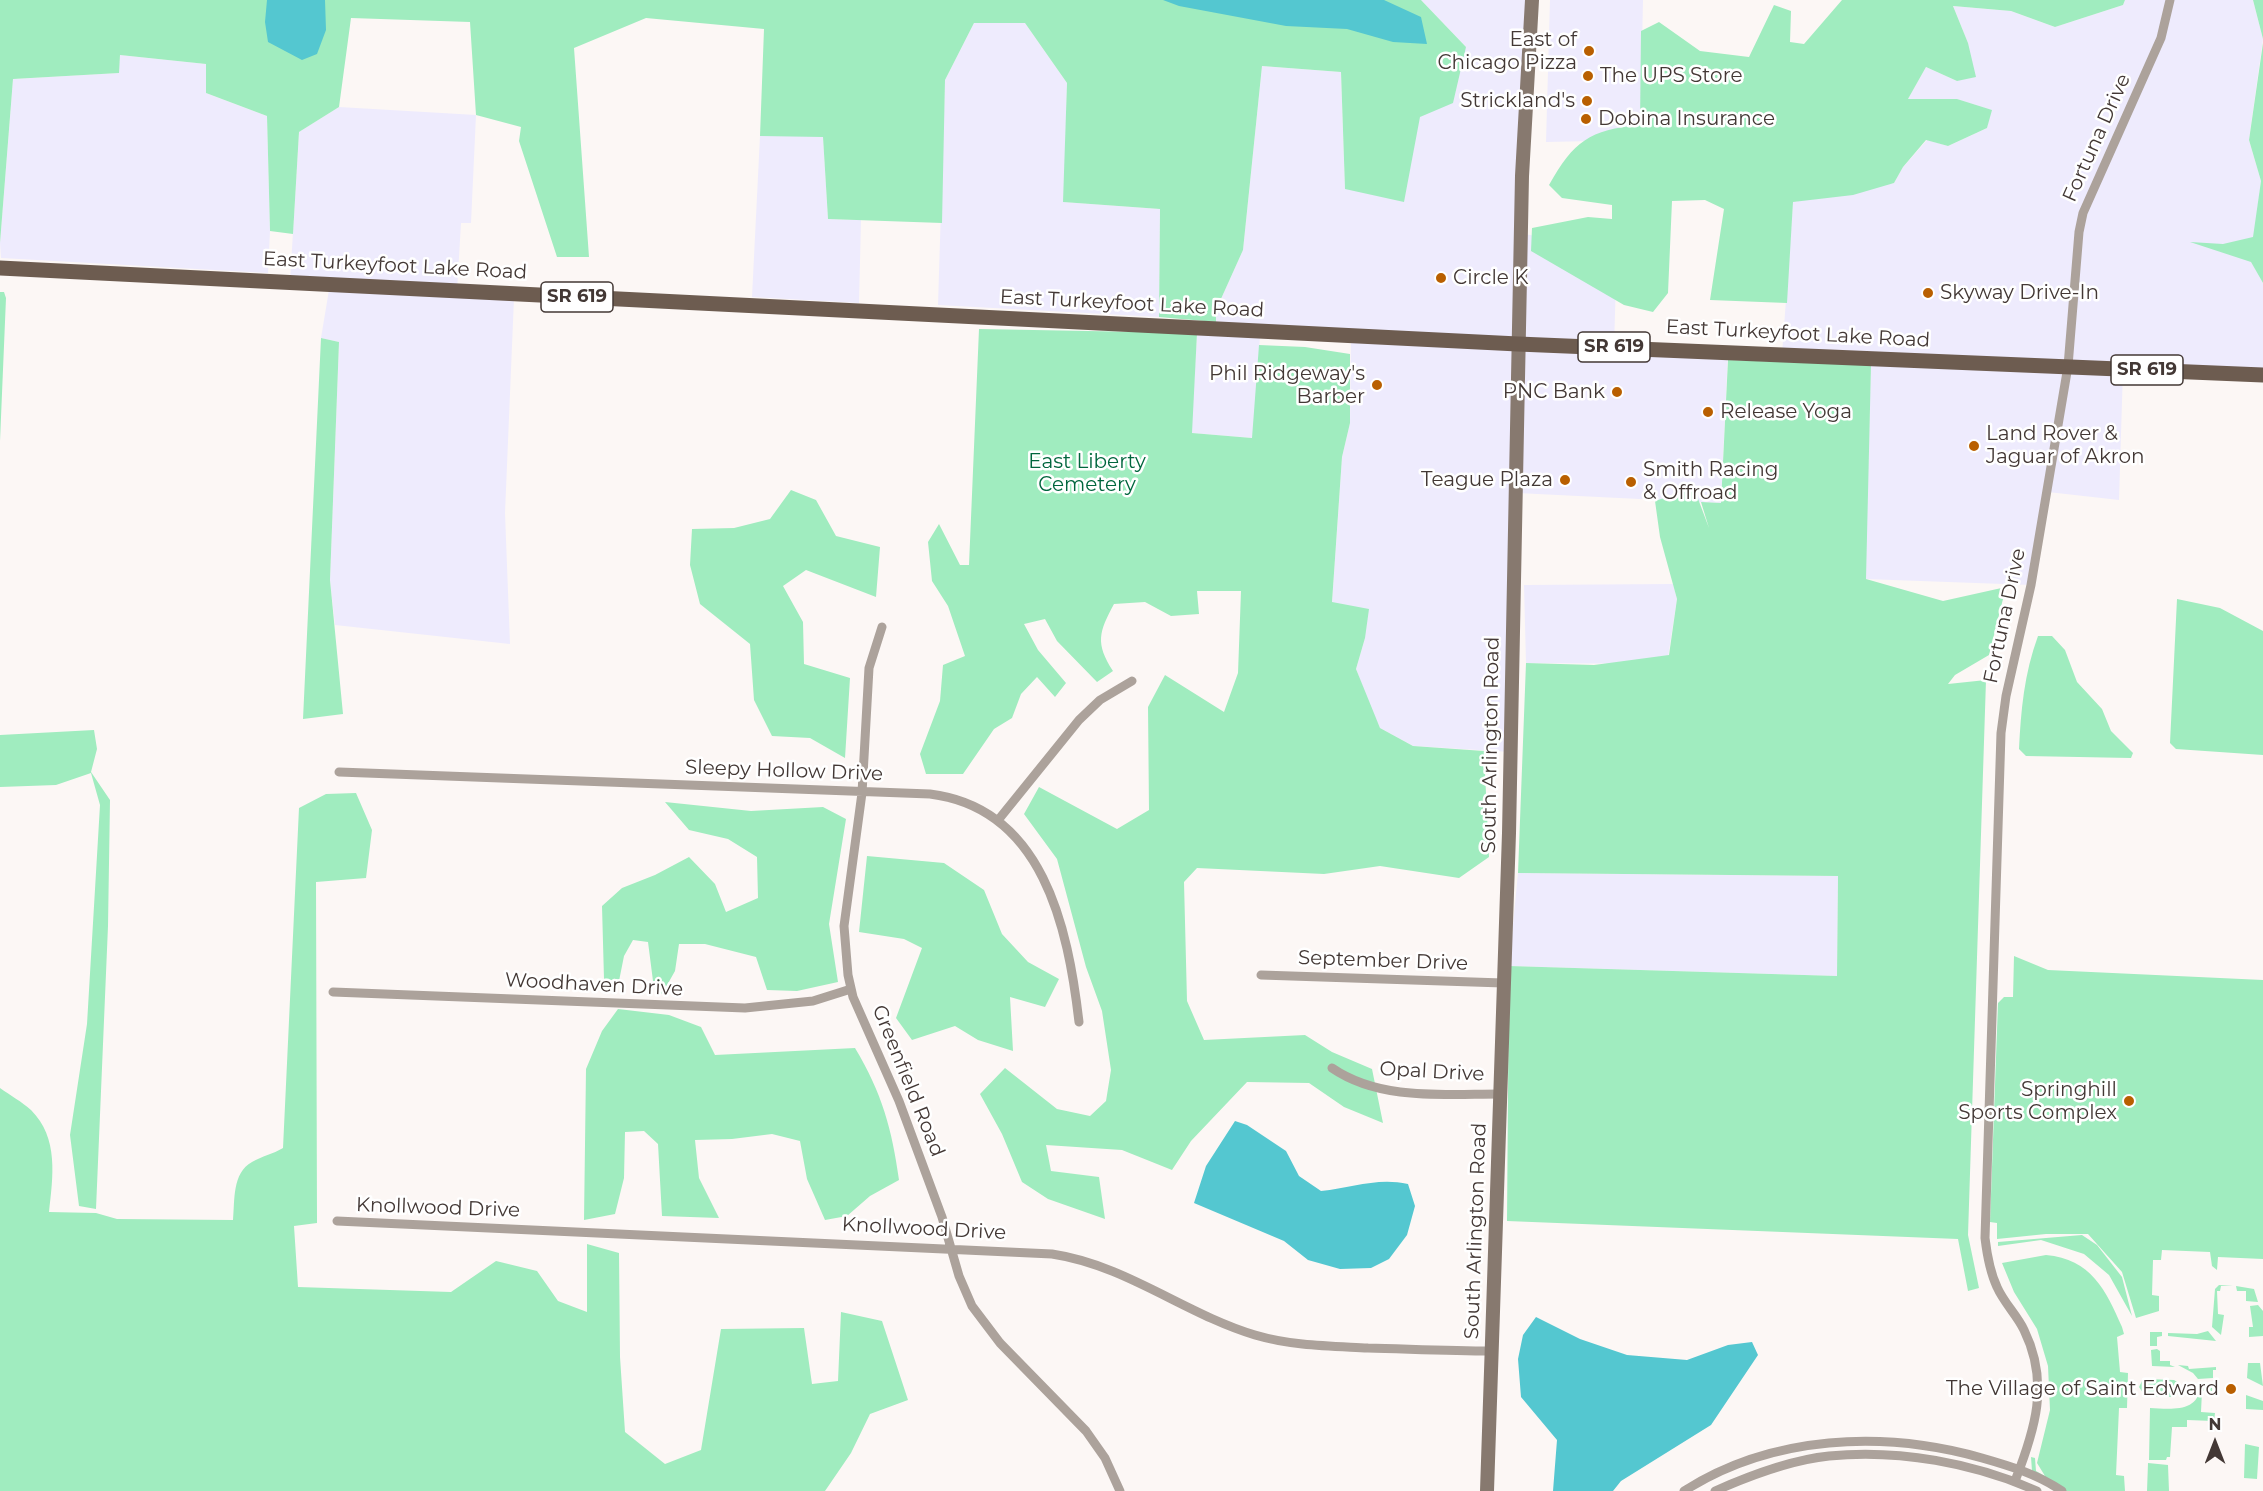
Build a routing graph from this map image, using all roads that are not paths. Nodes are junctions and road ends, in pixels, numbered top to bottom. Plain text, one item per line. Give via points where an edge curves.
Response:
1 (1532, 0) edge
2 (2170, 0) edge
3 (0, 268) edge
4 (1518, 344) junction
5 (2068, 366) junction
6 (2263, 375) edge
7 (882, 627) dead end
8 (1132, 681) dead end
9 (339, 772) dead end
10 (862, 793) junction
11 (999, 819) junction
12 (1261, 975) dead end
13 (1503, 983) junction
14 (851, 989) junction
15 (333, 992) dead end
16 (1079, 1022) dead end
17 (1332, 1068) dead end
18 (1500, 1094) junction
19 (337, 1221) dead end
20 (952, 1248) junction
21 (1491, 1351) junction
22 (1732, 1467) junction
23 (2020, 1469) junction
24 (1738, 1481) junction
25 (2015, 1481) junction
26 (1120, 1491) edge
27 (1487, 1491) edge
28 (1684, 1491) edge
29 (1715, 1491) edge
30 (1742, 1491) edge
31 (2037, 1491) edge
32 (2062, 1491) edge

1 - 4 main road, South Arlington Road
2 - 5 street, Fortuna Drive via 2161,38 2083,213
3 - 4 main road, East Turkeyfoot Lake Road / SR 619
4 - 5 main road, East Turkeyfoot Lake Road / SR 619
4 - 13 main road, South Arlington Road
5 - 6 main road, East Turkeyfoot Lake Road / SR 619
5 - 23 street, Fortuna Drive via 2041,532 2001,733 1984,1212 1988,1260 1997,1288 2023,1329 2038,1375 2036,1415
7 - 10 street, Greenfield Road via 869,668
8 - 11 street via 1100,700 1079,720
9 - 10 street, Sleepy Hollow Drive
10 - 11 street, Sleepy Hollow Drive via 936,795
10 - 14 street, Greenfield Road via 844,926
11 - 16 street, Sleepy Hollow Drive via 1026,848 1052,902 1072,973
12 - 13 street, September Drive
13 - 18 main road, South Arlington Road
14 - 15 street, Woodhaven Drive via 804,1002 746,1008
14 - 20 street, Greenfield Road via 899,1101
17 - 18 street, Opal Drive via 1354,1082 1385,1090
18 - 21 main road, South Arlington Road
19 - 20 street, Knollwood Drive
20 - 21 street, Knollwood Drive via 1052,1254 1092,1263 1233,1327 1287,1343
20 - 26 street, Greenfield Road via 959,1276 981,1321 1086,1431 1105,1458
21 - 27 main road, South Arlington Road
22 - 23 street via 1811,1445 1870,1441 1927,1444
22 - 24 street
22 - 28 street
23 - 25 street, Fortuna Drive
23 - 32 street
24 - 25 street via 1830,1456 1932,1460
24 - 29 street
24 - 30 street
25 - 31 street

